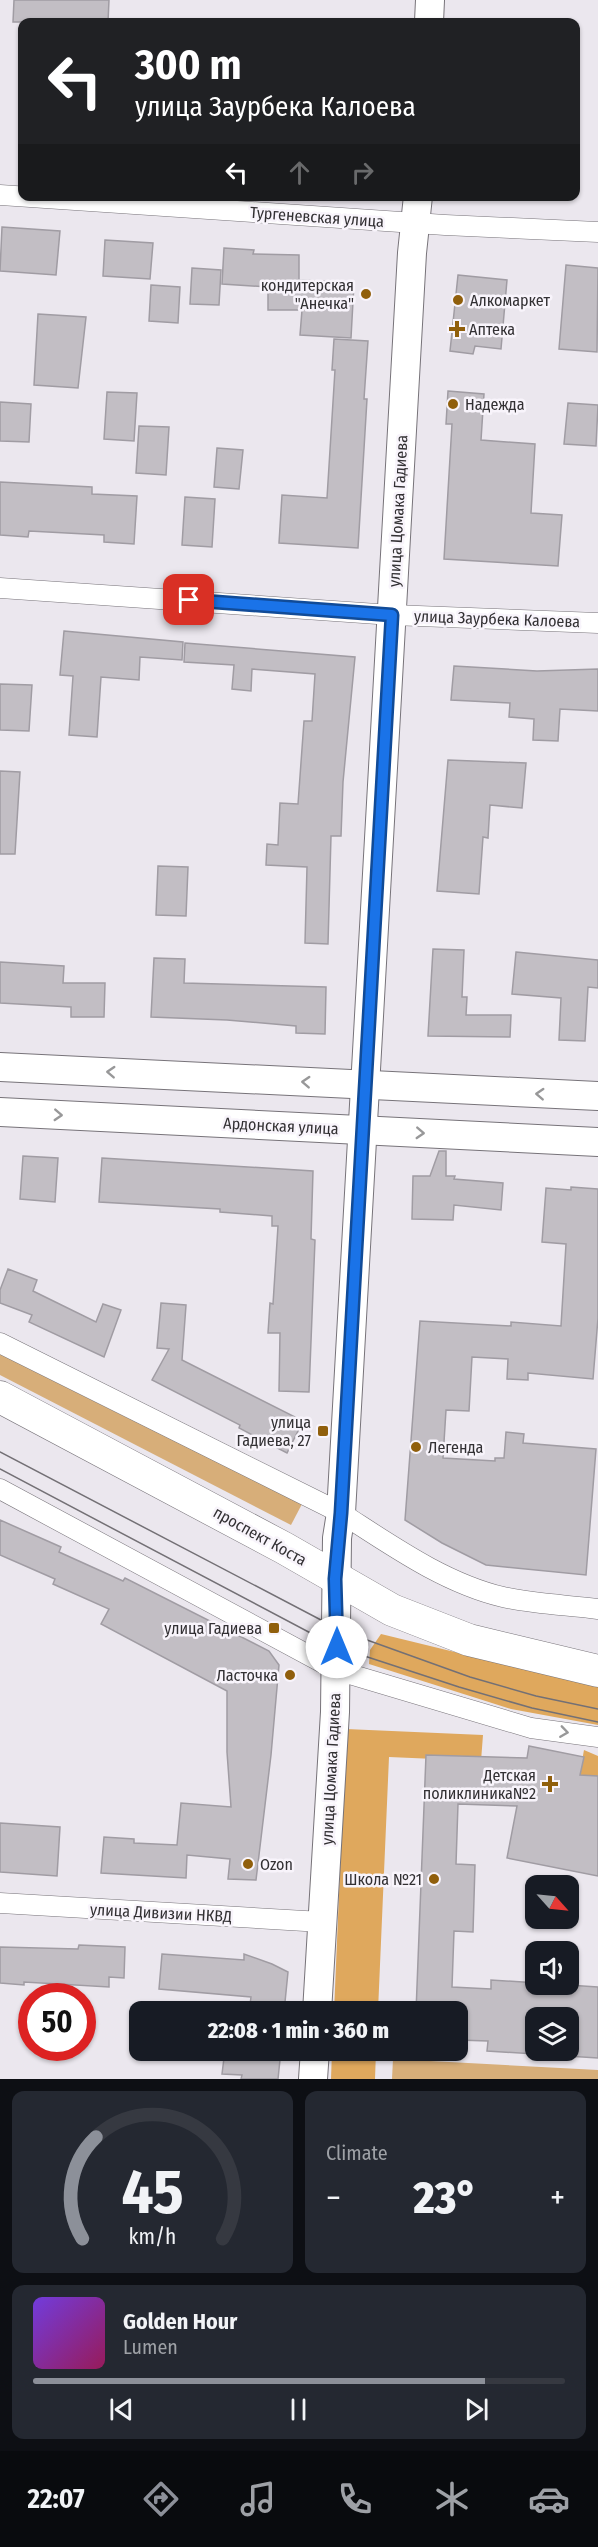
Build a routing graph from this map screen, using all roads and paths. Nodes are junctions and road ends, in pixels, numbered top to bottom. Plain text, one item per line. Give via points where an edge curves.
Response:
1 (430, 0) edge
2 (429, 18) edge
3 (0, 195) edge
4 (18, 196) edge
5 (167, 201) edge
6 (417, 210) edge
7 (598, 232) edge
8 (0, 588) edge
9 (392, 615) junction
10 (598, 623) edge
11 (0, 1067) edge
12 (364, 1085) junction
13 (598, 1096) edge
14 (0, 1112) edge
15 (362, 1131) junction
16 (598, 1143) edge
17 (0, 1343) edge
18 (0, 1397) edge
19 (0, 1489) edge
20 (341, 1513) junction
21 (335, 1579) junction
22 (598, 1609) edge
23 (336, 1670) junction
24 (598, 1671) edge
25 (598, 1737) edge
26 (0, 1903) edge
27 (322, 1922) junction
28 (318, 2001) edge
29 (315, 2061) edge
30 (314, 2079) edge

1 - 2 main road
3 - 4 street, Тургеневская улица
5 - 6 street, Тургеневская улица
6 - 7 street, Тургеневская улица
6 - 9 main road, улица Цомака Гадиева
8 - 9 street, улица Заурбека Калоева
9 - 10 street, улица Заурбека Калоева
9 - 12 main road, улица Цомака Гадиева
12 -> 11 main road
13 -> 12 main road
12 - 15 main road, улица Цомака Гадиева
14 -> 15 main road, Ардонская улица
15 -> 16 main road, Ардонская улица
15 - 20 main road, улица Цомака Гадиева
17 - 20 street
18 - 21 main road, проспект Коста
19 - 23 street
20 - 21 main road, улица Цомака Гадиева
20 - 22 street via 446,1576 493,1593
21 - 23 main road, улица Цомака Гадиева
21 - 24 main road, проспект Коста via 392,1610 469,1640
23 -> 25 street via 531,1728
23 - 27 main road, улица Цомака Гадиева
26 - 27 street, улица Дивизии НКВД
27 - 28 main road, улица Цомака Гадиева
29 - 30 main road

